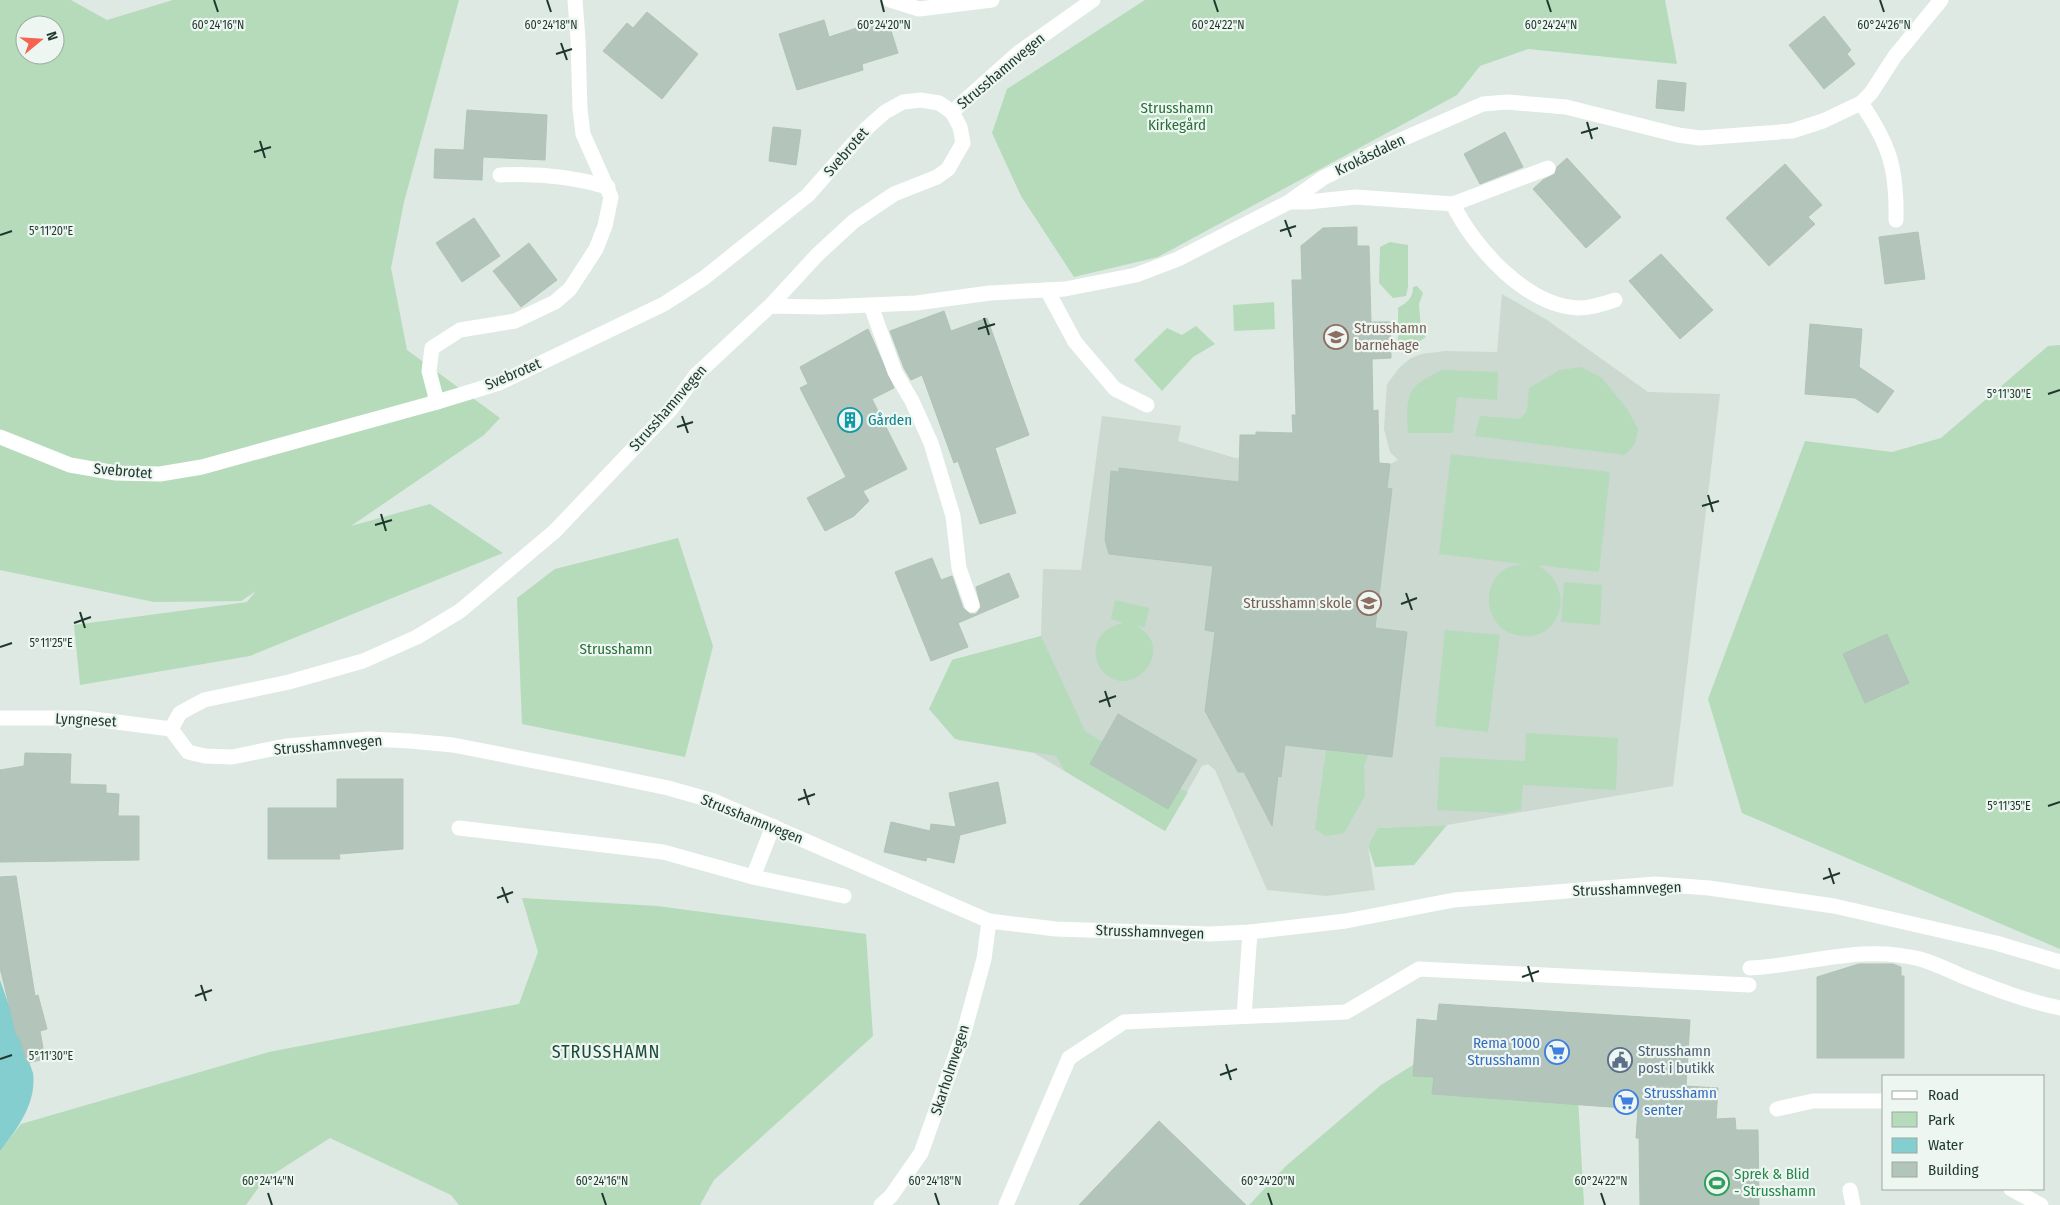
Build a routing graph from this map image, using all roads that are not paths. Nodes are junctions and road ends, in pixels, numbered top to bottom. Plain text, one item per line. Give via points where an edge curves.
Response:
1 (574, 0) edge
2 (890, 0) edge
3 (992, 0) edge
4 (1093, 0) edge
5 (1940, 0) edge
6 (1861, 103) junction
7 (952, 112) junction
8 (1548, 168) dead end
9 (500, 175) dead end
10 (608, 187) junction
11 (1289, 202) junction
12 (1453, 204) junction
13 (1896, 220) dead end
14 (1047, 290) junction
15 (1615, 300) dead end
16 (770, 306) junction
17 (871, 306) junction
18 (437, 402) junction
19 (1147, 404) dead end
20 (0, 437) edge
21 (972, 605) dead end
22 (0, 718) edge
23 (171, 729) junction
24 (773, 826) junction
25 (459, 828) dead end
26 (753, 877) junction
27 (844, 896) dead end
28 (989, 921) junction
29 (1250, 932) junction
30 (2060, 962) edge
31 (1750, 968) dead end
32 (1749, 985) dead end
33 (2060, 1008) edge
34 (1244, 1016) junction
35 (1882, 1101) edge
36 (1777, 1109) dead end
37 (1850, 1190) dead end
38 (2013, 1190) edge
39 (881, 1205) edge
40 (1006, 1205) edge
41 (1854, 1205) edge
42 (2040, 1205) edge

1 - 10 street via 583,134
2 - 3 street via 919,9
4 - 7 street, Strusshamnvegen via 1018,54
5 - 6 street, Krokåsdalen
6 - 11 street, Krokåsdalen via 1792,131 1700,138 1566,107 1507,102 1483,104 1322,178
6 - 13 street via 1891,158 1896,185
7 - 16 street, Strusshamnvegen via 960,127 963,143 948,169 937,177 894,194 854,221
7 - 18 street, Svebrotet via 939,103 920,100 903,102 885,112 808,195 704,278 656,308 520,374
8 - 12 street
9 - 10 street via 561,175
10 - 18 street via 611,198 599,241 570,289 555,302 528,316 460,330 432,348 429,371
11 - 12 street via 1356,196
11 - 14 street, Krokåsdalen via 1178,259 1136,275
12 - 15 street via 1458,216 1497,265 1524,288 1556,303 1576,308 1591,308
14 - 17 street
14 - 19 street via 1075,342 1115,389
16 - 17 street
16 - 23 street, Strusshamnvegen via 696,374 671,410 556,531 460,611 417,637 363,662 204,700 180,713
17 - 21 street via 895,372 931,443 953,516 959,568
18 - 20 street, Svebrotet via 202,468 160,474 116,474 70,465
22 - 23 street, Lyngneset via 85,718
23 - 24 street, Strusshamnvegen via 188,752 205,756 232,757 286,746 369,739 453,745 668,788 714,801
24 - 26 street
24 - 28 street, Strusshamnvegen
25 - 26 street via 663,852
26 - 27 street
28 - 29 street, Strusshamnvegen via 1056,929 1209,934
28 - 39 street, Skarholmvegen via 984,959 964,1032 921,1153
29 - 30 street, Strusshamnvegen via 1346,921 1454,900 1655,884 1709,888 1834,906 1996,943
29 - 34 street
31 - 33 street via 1786,966 1859,953 1920,959 2024,1000
32 - 34 street via 1419,969 1346,1012
34 - 40 street via 1124,1022 1069,1058
35 - 36 street via 1813,1101
37 - 41 street
38 - 42 street

